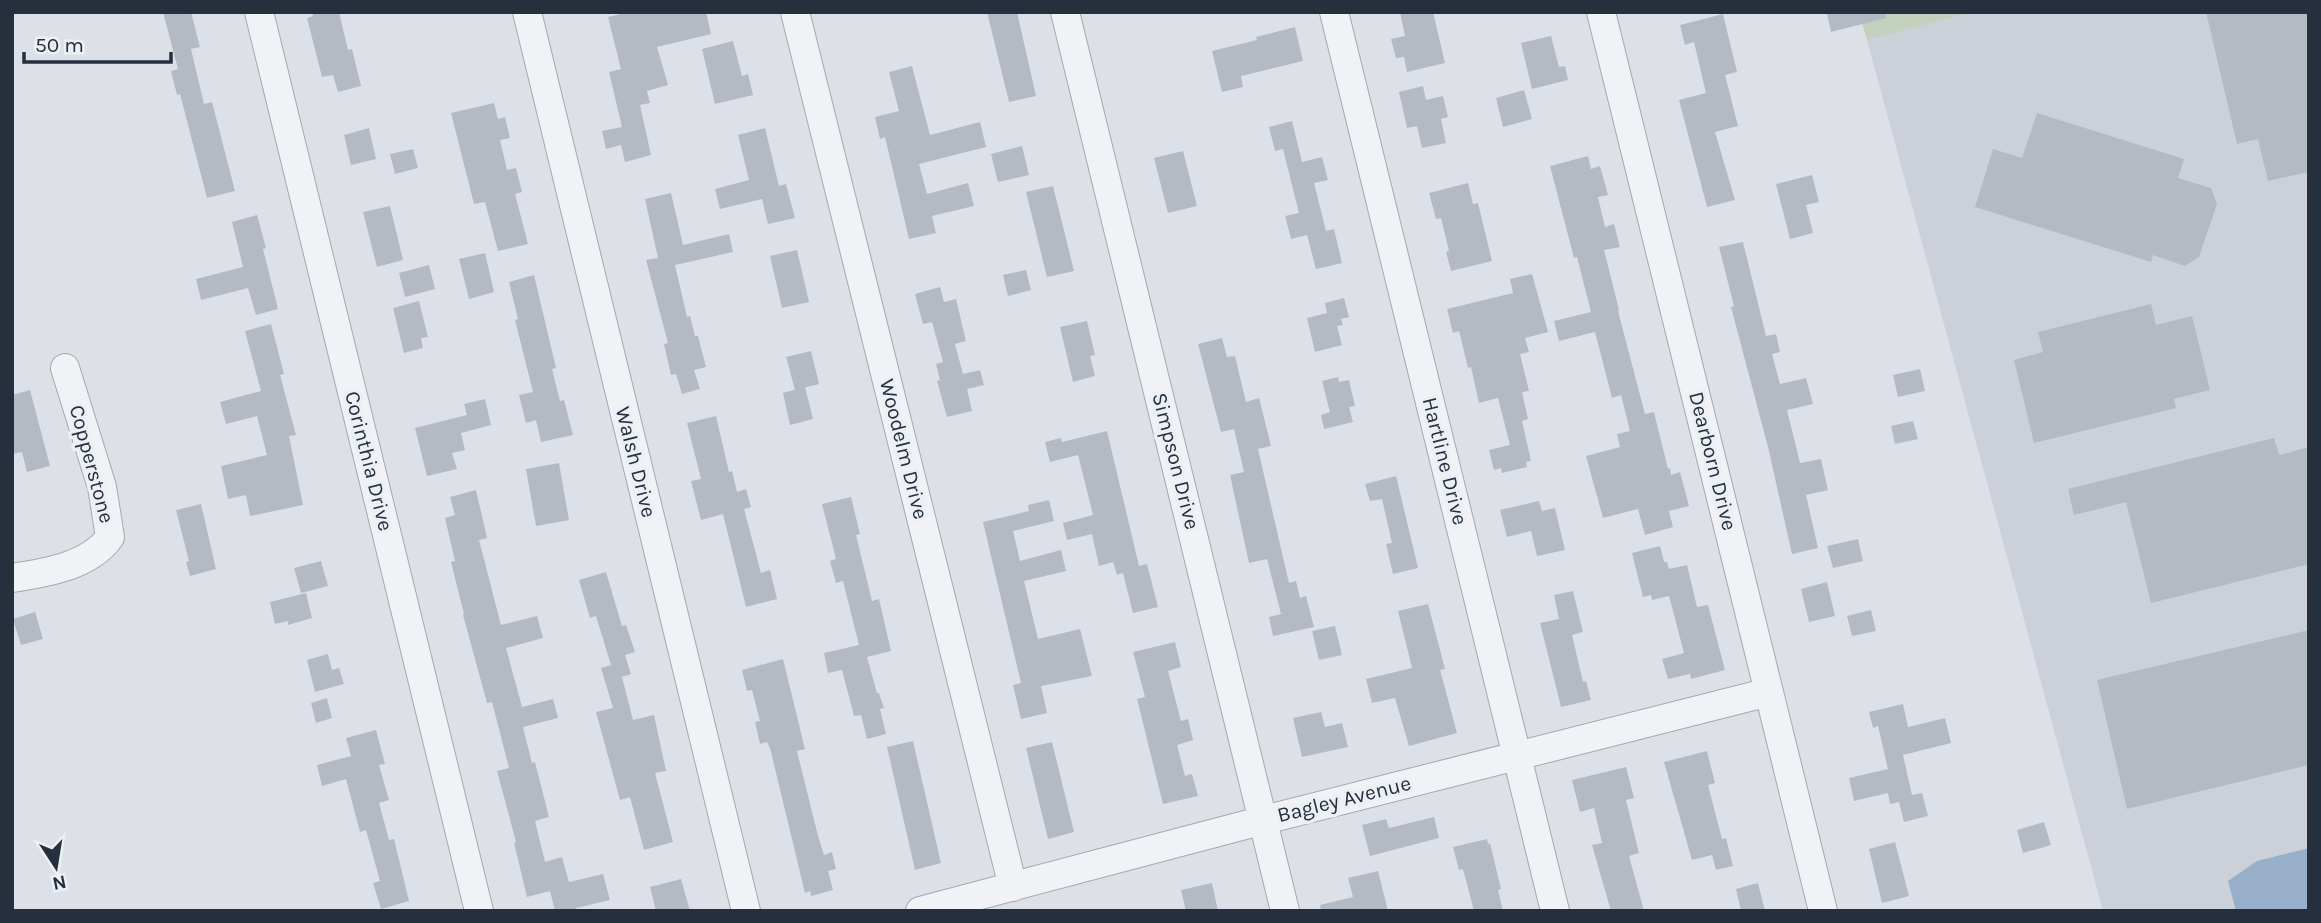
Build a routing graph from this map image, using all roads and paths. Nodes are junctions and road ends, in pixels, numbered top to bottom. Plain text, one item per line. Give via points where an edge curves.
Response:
1 (259, 12) edge
2 (527, 12) edge
3 (795, 12) edge
4 (1065, 12) edge
5 (1334, 12) edge
6 (1601, 12) edge
7 (65, 368) dead end
8 (12, 578) edge
9 (1769, 692) junction
10 (1517, 755) junction
11 (1264, 820) junction
12 (1013, 887) junction
13 (479, 911) edge
14 (746, 911) edge
15 (920, 911) edge
16 (1284, 911) edge
17 (1555, 911) edge
18 (1823, 911) edge

1 - 13 street, Corinthia Drive
2 - 14 street, Walsh Drive
3 - 12 street, Woodelm Drive
4 - 11 street, Simpson Drive
5 - 10 street, Hartline Drive
6 - 9 street, Dearborn Drive
7 - 8 street, Copperstone via 102,487 110,537 102,548 81,560
9 - 10 street, Bagley Avenue
9 - 18 street, Dearborn Drive
10 - 11 street, Bagley Avenue
10 - 17 street, Hartline Drive
11 - 12 street, Bagley Avenue
11 - 16 street, Simpson Drive
12 - 15 street, Bagley Avenue

